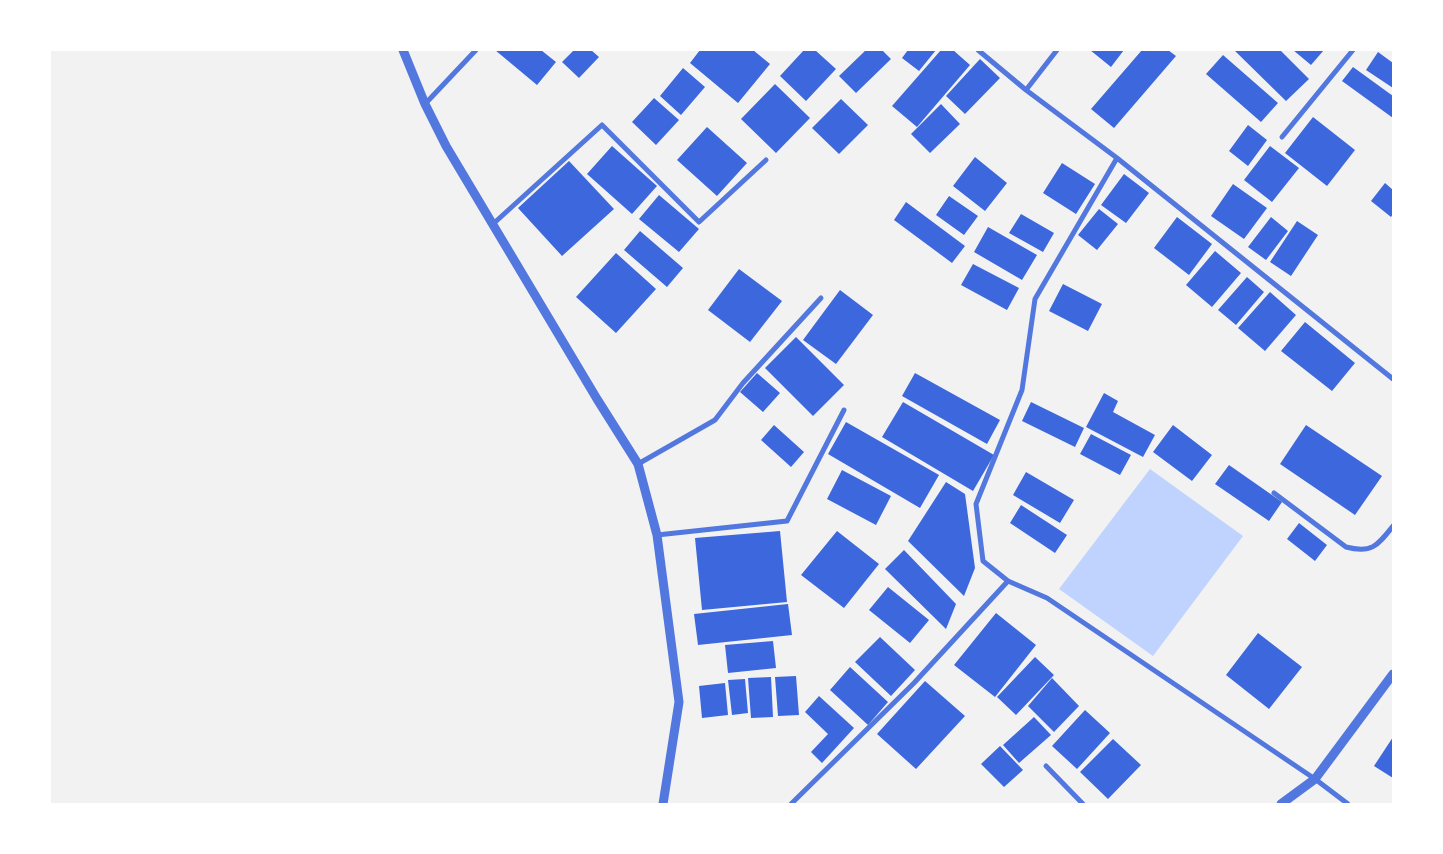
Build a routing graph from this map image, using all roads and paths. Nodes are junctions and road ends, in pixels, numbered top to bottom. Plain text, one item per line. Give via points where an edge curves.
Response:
1 (403, 50) edge
2 (476, 50) edge
3 (978, 50) edge
4 (1057, 50) edge
5 (1354, 50) edge
6 (1026, 90) junction
7 (425, 104) junction
8 (1282, 137) dead end
9 (1117, 158) junction
10 (766, 160) dead end
11 (493, 224) junction
12 (821, 298) dead end
13 (1393, 379) edge
14 (844, 410) dead end
15 (638, 464) junction
16 (1274, 493) dead end
17 (1393, 526) edge
18 (658, 535) junction
19 (1008, 581) junction
20 (1393, 674) edge
21 (1046, 766) dead end
22 (1316, 779) junction
23 (663, 804) edge
24 (791, 804) edge
25 (1083, 804) edge
26 (1281, 804) edge
27 (1348, 804) edge

1 - 7 street
2 - 7 street
3 - 6 street
4 - 6 street
5 - 8 street
6 - 9 street
7 - 11 street
9 - 13 street
9 - 19 street via 1035,299 1022,390 976,504 983,561
10 - 11 street via 698,222 602,125
11 - 15 street
12 - 15 street via 743,383 715,420
14 - 18 street via 787,521
15 - 18 street
16 - 17 street via 1346,547 1357,550 1369,548 1379,543
18 - 23 street via 679,702
19 - 22 street via 1047,598
19 - 24 street via 914,683
20 - 22 street
21 - 25 street
22 - 26 street
22 - 27 street

